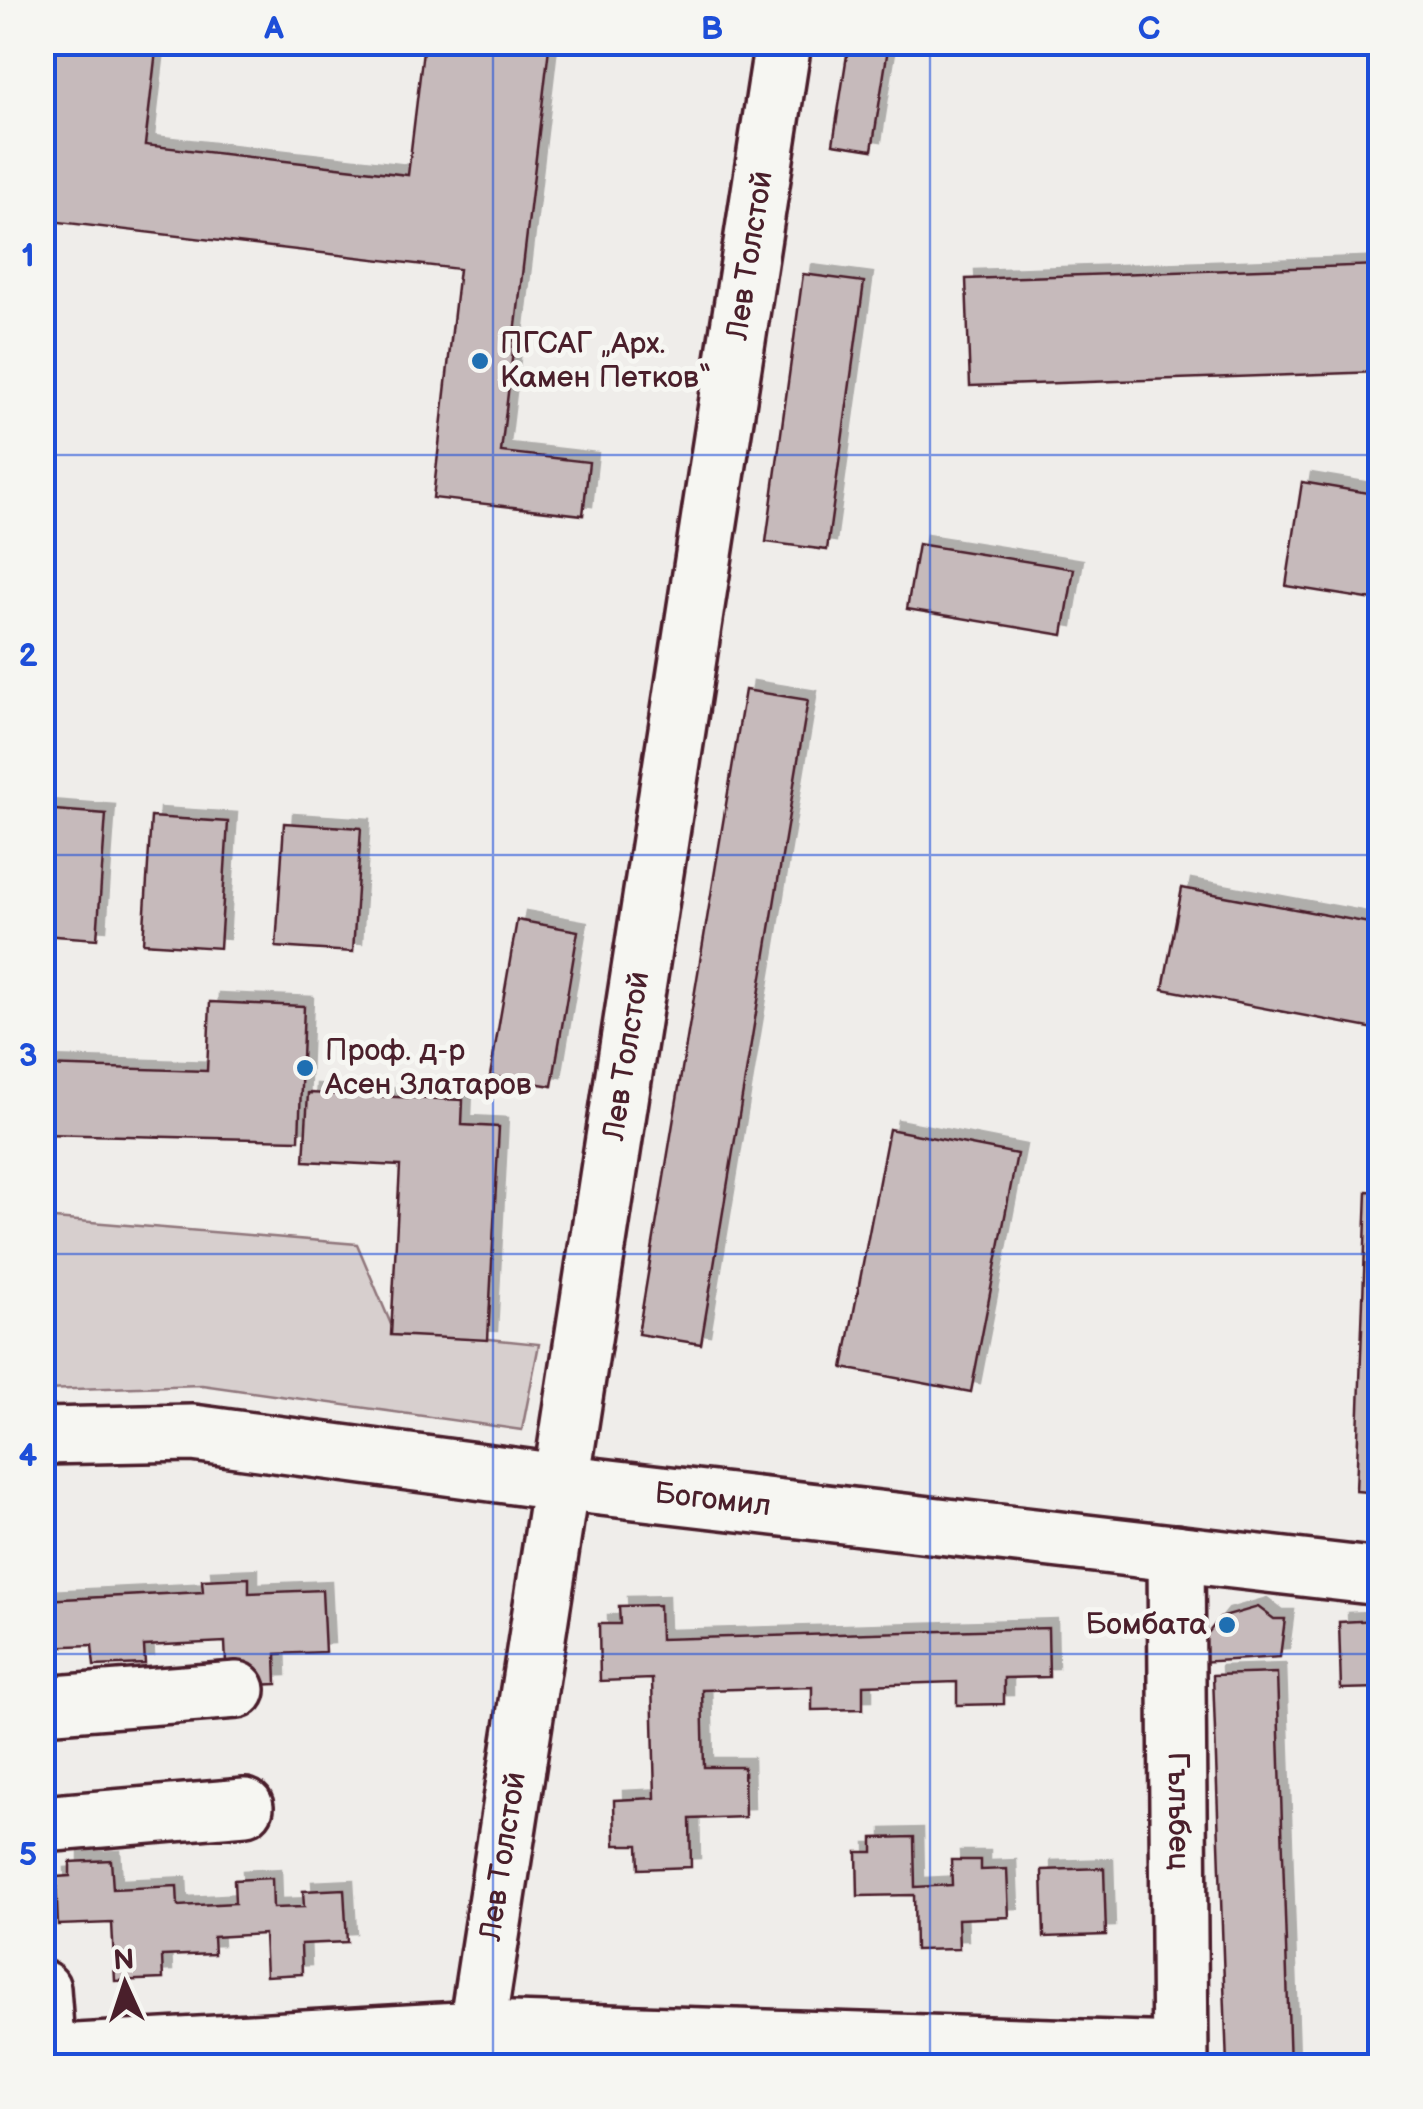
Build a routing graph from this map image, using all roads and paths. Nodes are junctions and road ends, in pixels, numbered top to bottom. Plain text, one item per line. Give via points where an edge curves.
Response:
1 (784, 42) edge
2 (42, 1436) edge
3 (558, 1482) junction
4 (1176, 1553) junction
5 (1380, 1577) edge
6 (237, 1690) dead end
7 (42, 1706) edge
8 (244, 1807) dead end
9 (42, 1824) edge
10 (42, 1990) edge
11 (474, 2048) edge
12 (45, 2054) edge
13 (225, 2055) edge
14 (1179, 2059) edge

1 - 3 street, Лев Толстой
2 - 3 street, Богомил via 192,1432
3 - 4 street, Богомил
3 - 11 street, Лев Толстой
4 - 5 street, Богомил
4 - 14 street, Гълъбец
6 - 7 street
8 - 9 street
10 - 12 street
11 - 13 street
11 - 14 street
12 - 13 street

